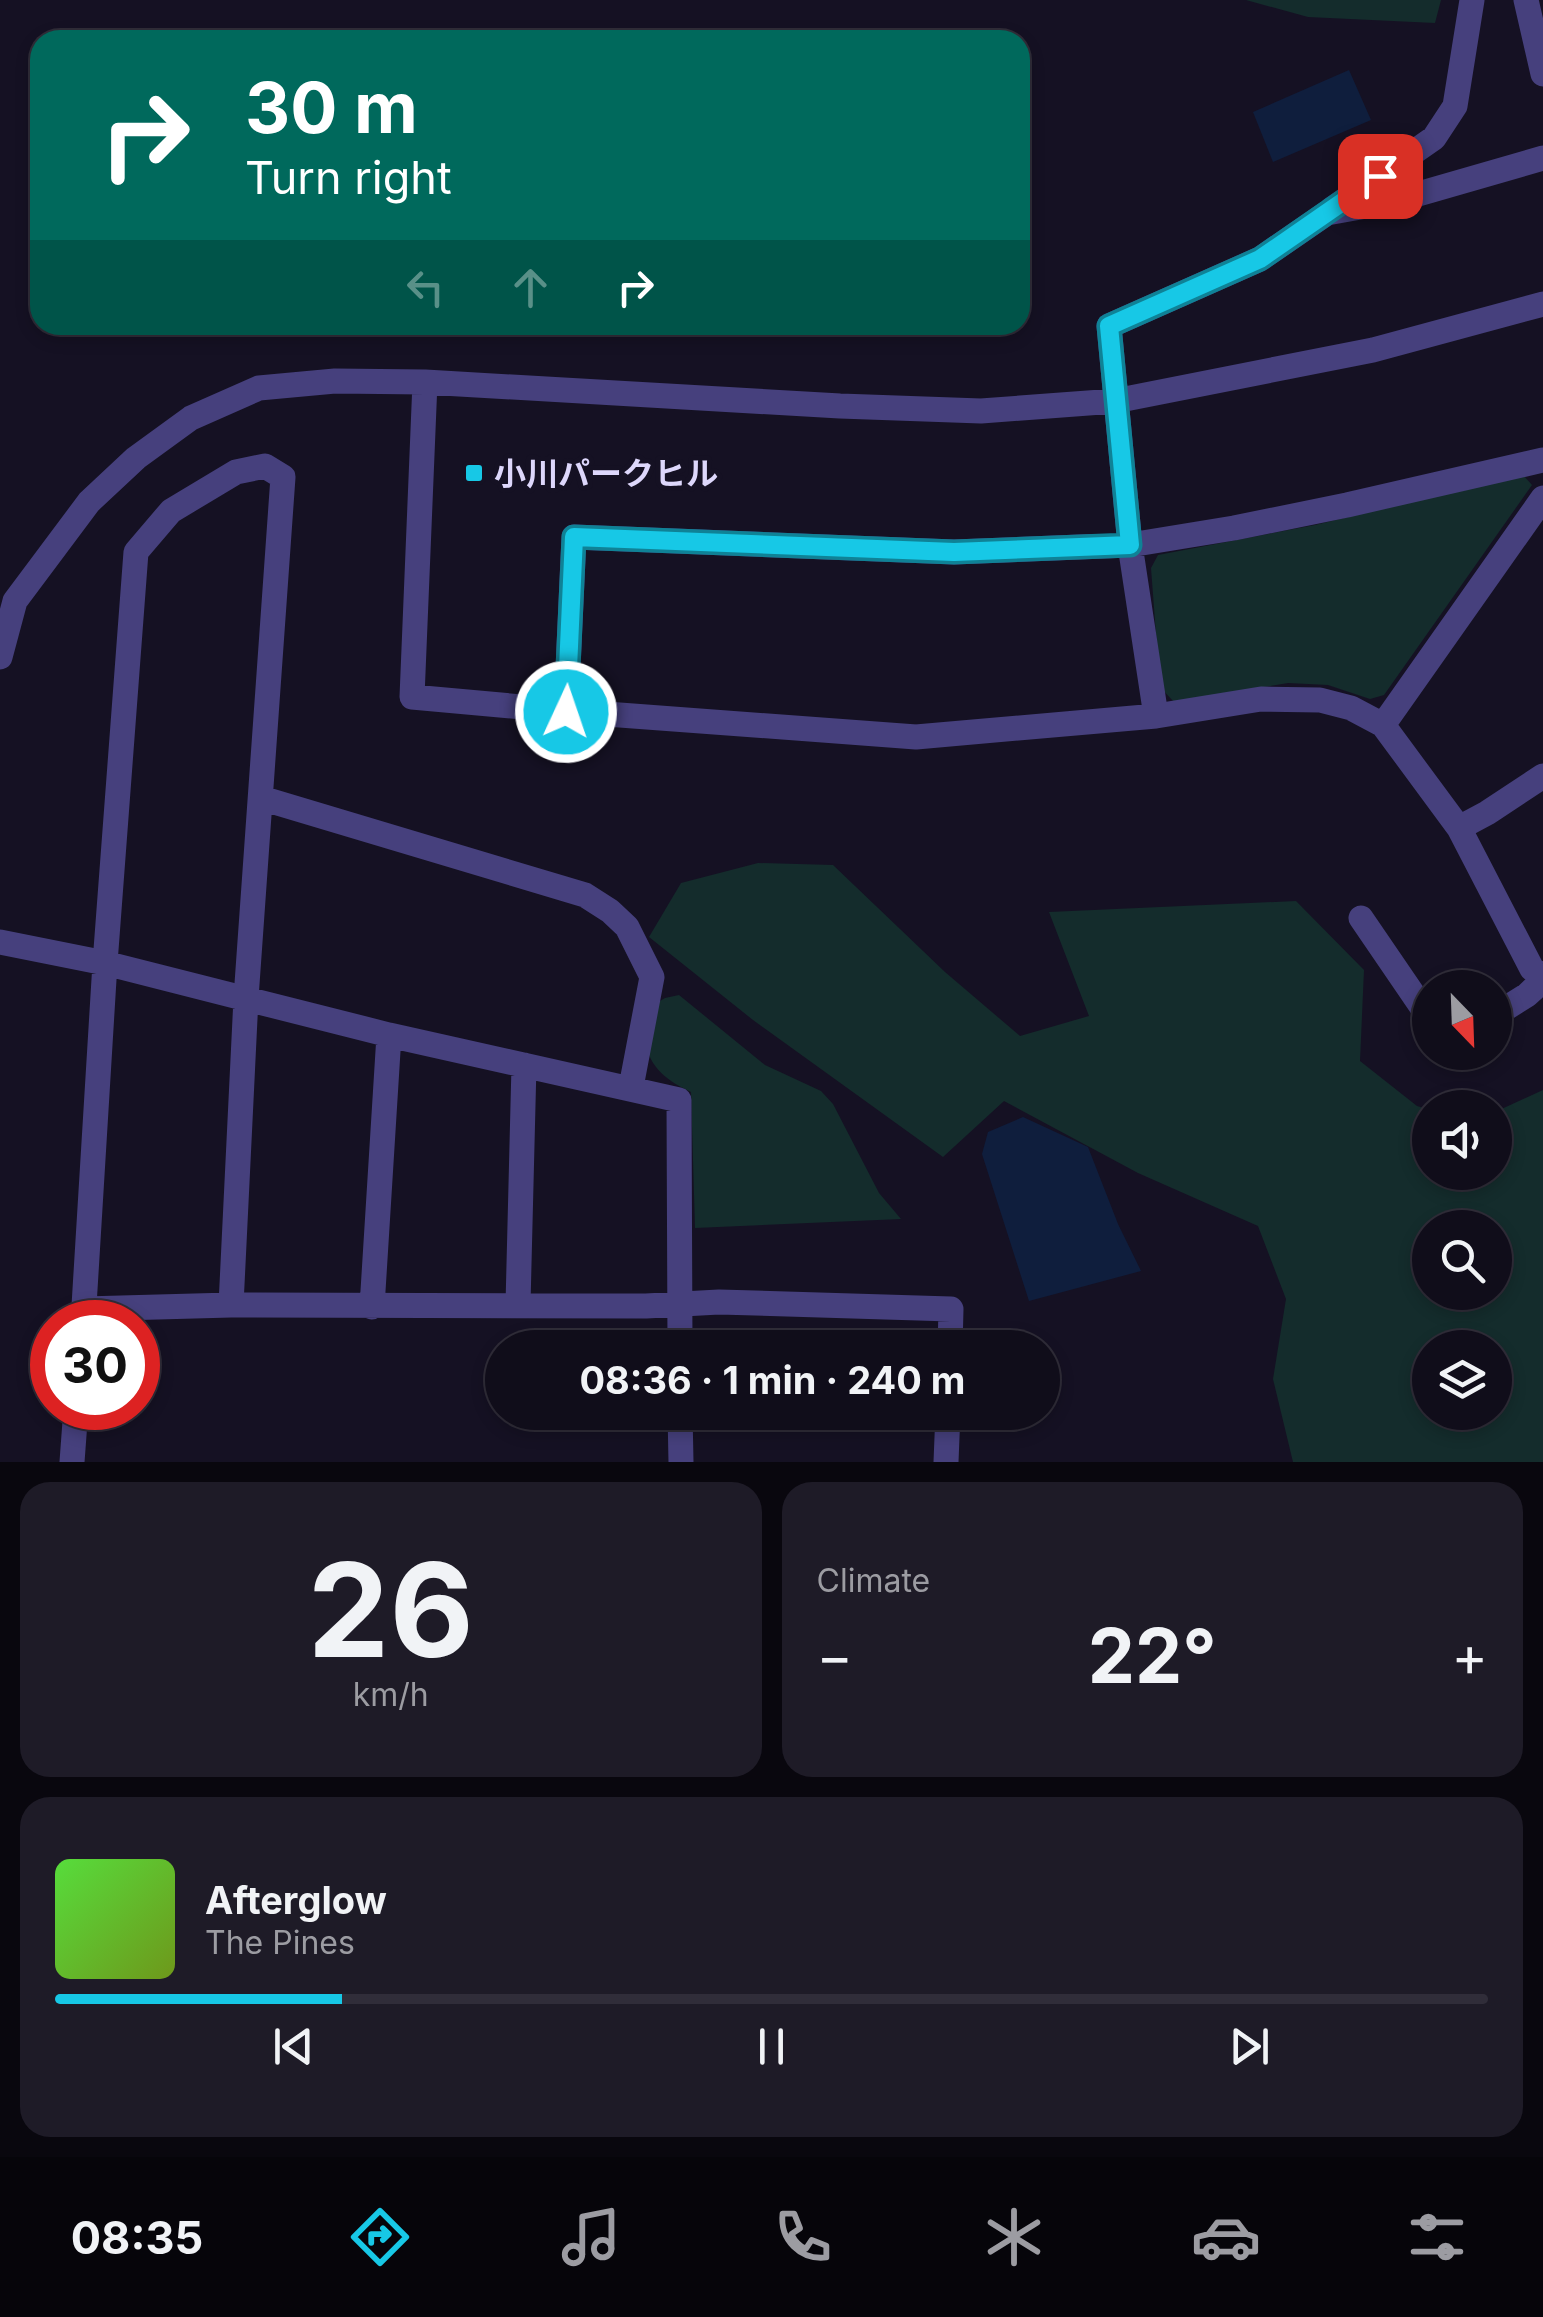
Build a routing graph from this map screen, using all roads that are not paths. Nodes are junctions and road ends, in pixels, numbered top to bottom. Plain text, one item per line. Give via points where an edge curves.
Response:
1 (1472, 0) edge
2 (1526, 0) edge
3 (1543, 74) edge
4 (1543, 158) edge
5 (1327, 213) junction
6 (1543, 304) edge
7 (425, 382) junction
8 (1115, 402) junction
9 (1543, 460) edge
10 (1543, 498) edge
11 (1130, 545) junction
12 (7, 601) edge
13 (0, 657) edge
14 (566, 712) junction
15 (1156, 716) junction
16 (1384, 725) junction
17 (1543, 776) edge
18 (261, 798) junction
19 (1459, 828) junction
20 (1361, 918) dead end
21 (0, 942) edge
22 (106, 963) junction
23 (1543, 978) edge
24 (1412, 992) edge
25 (246, 998) junction
26 (1512, 1004) edge
27 (389, 1036) junction
28 (524, 1065) junction
29 (631, 1088) junction
30 (84, 1300) edge
31 (518, 1304) junction
32 (680, 1304) junction
33 (232, 1306) junction
34 (372, 1307) junction
35 (160, 1311) edge
36 (680, 1330) edge
37 (950, 1330) edge
38 (74, 1430) edge
39 (680, 1430) edge
40 (947, 1430) edge
41 (72, 1462) edge
42 (680, 1462) edge
43 (946, 1462) edge

1 - 5 street via 1455,106 1434,138
2 - 3 street
4 - 5 street
5 - 8 street via 1260,259 1109,326
6 - 8 street via 1373,350
7 - 8 street via 980,411
7 - 12 street via 259,388 191,418 89,502
7 - 14 street via 412,697
8 - 11 street
9 - 11 street
10 - 16 street
11 - 14 street via 954,552 574,537
11 - 15 street
12 - 13 street
14 - 15 street via 916,737
15 - 16 street via 1261,699 1320,700
16 - 19 street
17 - 19 street
18 - 22 street via 283,478 265,466 236,472 171,511 136,552
18 - 25 street
18 - 29 street via 585,896 610,911 627,927 652,977
19 - 23 street via 1532,969
20 - 24 street
21 - 22 street
22 - 25 street
22 - 30 street
23 - 26 street
25 - 27 street
25 - 33 street
27 - 28 street
27 - 34 street
28 - 29 street
28 - 31 street
29 - 32 street via 679,1100
31 - 32 street
31 - 34 street
32 - 36 street
32 - 37 street via 950,1309
33 - 34 street
33 - 35 street
38 - 41 street
39 - 42 street
40 - 43 street

